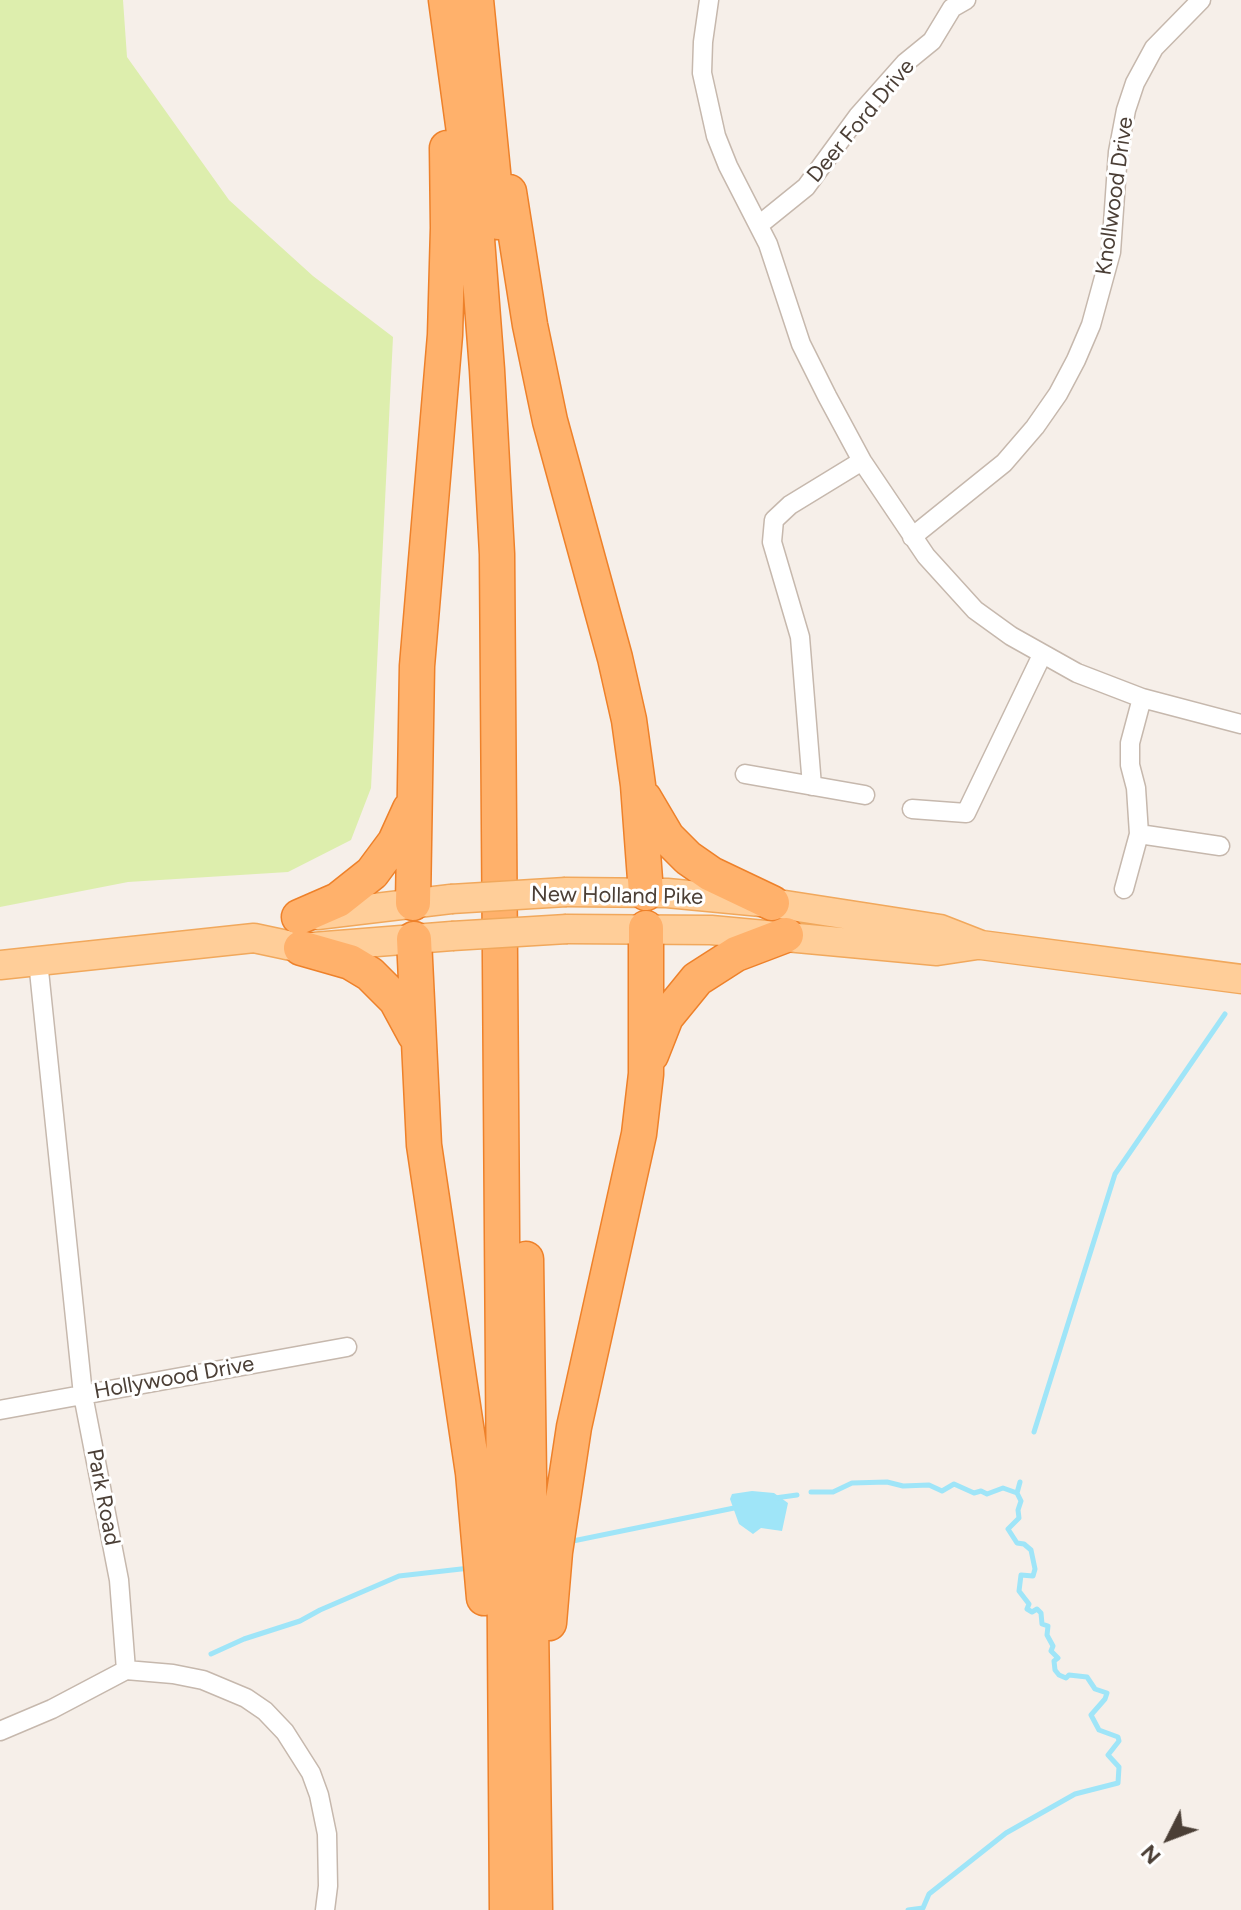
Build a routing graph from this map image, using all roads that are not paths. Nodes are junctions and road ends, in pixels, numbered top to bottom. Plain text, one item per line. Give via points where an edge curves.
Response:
1 (446, 0) edge
2 (478, 0) edge
3 (709, 0) edge
4 (1201, 0) edge
5 (956, 3) edge
6 (759, 225) junction
7 (862, 461) junction
8 (912, 537) junction
9 (1042, 655) junction
10 (1142, 698) junction
11 (1241, 724) edge
12 (745, 774) dead end
13 (638, 785) junction
14 (812, 786) junction
15 (865, 795) dead end
16 (414, 802) junction
17 (912, 809) dead end
18 (1139, 834) junction
19 (1220, 846) dead end
20 (1124, 889) dead end
21 (646, 893) junction
22 (413, 903) junction
23 (772, 903) junction
24 (646, 928) junction
25 (300, 933) junction
26 (786, 935) junction
27 (414, 939) junction
28 (981, 945) junction
29 (38, 961) junction
30 (0, 965) edge
31 (1241, 979) edge
32 (419, 1043) junction
33 (646, 1074) junction
34 (347, 1347) dead end
35 (83, 1395) junction
36 (0, 1410) edge
37 (518, 1555) junction
38 (126, 1670) junction
39 (0, 1731) edge
40 (325, 1910) edge
41 (500, 1910) edge
42 (507, 1910) edge
43 (535, 1910) edge

1 - 16 highway via 447,285 422,587
1 - 37 highway via 475,213 497,554
2 - 13 highway via 539,373 615,658
2 - 37 highway via 516,476
3 - 6 street via 702,73 710,118
4 - 8 street, Knollwood Drive via 1154,48 1135,83 1118,152 1111,252 1091,325 1058,394 1004,463
5 - 6 street, Deer Ford Drive via 932,41 858,116 806,187
6 - 7 street via 801,344
7 - 8 street
7 - 14 street via 774,520 772,542 800,637
8 - 9 street via 975,610
9 - 10 street
9 - 17 street via 966,813
10 - 11 street
10 - 18 street via 1130,743
12 - 14 street
13 - 21 highway
13 - 23 highway via 658,825 688,858
14 - 15 street
16 - 22 highway
16 - 25 highway via 395,842 372,873
18 - 19 street
18 - 20 street
21 - 22 main road, New Holland Pike, bridge via 566,892
21 - 23 main road, New Holland Pike
21 - 24 main road
22 - 25 main road, New Holland Pike
22 - 27 main road
23 - 28 main road, New Holland Pike via 940,929
24 - 26 main road, New Holland Pike
24 - 27 main road, New Holland Pike, bridge
24 - 33 highway
25 - 27 main road, New Holland Pike
25 - 29 main road, New Holland Pike
25 - 32 highway via 379,981
26 - 28 main road, New Holland Pike via 937,951
26 - 33 highway via 721,961 686,990 659,1033
27 - 32 highway
28 - 31 main road, New Holland Pike
29 - 30 main road, New Holland Pike
29 - 35 street, Park Road
32 - 37 highway via 424,1145 473,1473
33 - 37 highway via 634,1161 584,1380
34 - 35 street, Hollywood Drive
35 - 36 street, Hollywood Drive
35 - 38 street, Park Road via 119,1580
37 - 41 highway
37 - 42 highway
37 - 43 highway via 534,1790
38 - 39 street
38 - 40 street via 173,1674 233,1691 265,1711 285,1732 319,1795 329,1855

